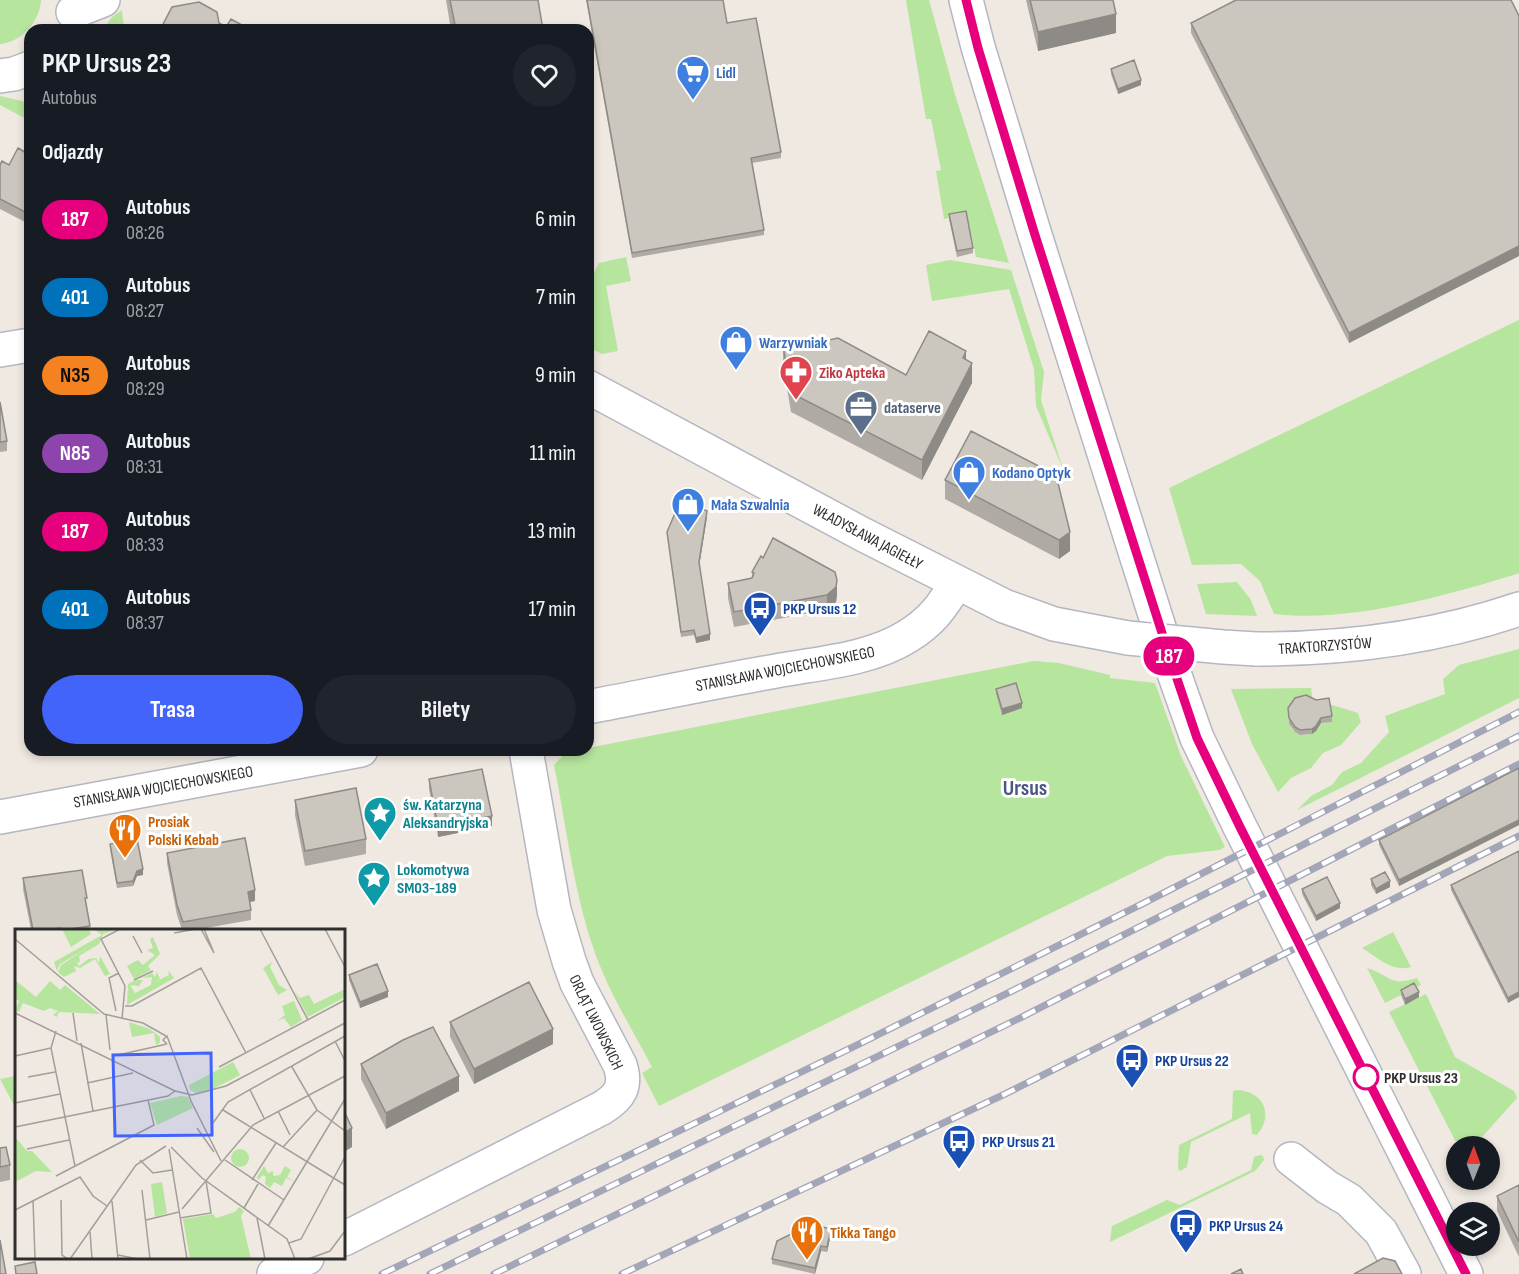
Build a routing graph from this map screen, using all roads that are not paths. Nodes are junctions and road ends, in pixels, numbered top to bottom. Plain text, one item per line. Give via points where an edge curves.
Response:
1 (103, 0) edge
2 (966, 0) edge
3 (71, 14) edge
4 (24, 346) edge
5 (0, 350) edge
6 (594, 390) edge
7 (956, 583) junction
8 (1519, 609) edge
9 (1128, 638) joint
10 (594, 705) edge
11 (328, 756) edge
12 (527, 756) edge
13 (0, 817) edge
14 (1291, 1159) dead end
15 (345, 1238) edge
16 (303, 1259) edge
17 (274, 1274) edge
18 (1404, 1274) edge
19 (1466, 1274) edge

1 - 3 street
2 - 19 street via 1035,235 1197,738
4 - 5 street
6 - 7 street, WŁADYSŁAWA JAGIEŁŁY
7 - 9 street, WŁADYSŁAWA JAGIEŁŁY via 1036,619
7 - 10 street, STANISŁAWA WOJCIECHOWSKIEGO via 926,624 885,647
8 - 9 street, TRAKTORZYSTÓW, bridge via 1422,635 1348,646 1256,649
11 - 13 street, STANISŁAWA WOJCIECHOWSKIEGO
12 - 15 street, ORLĄT LWOWSKICH via 561,935 578,983 620,1065 623,1085 618,1096 602,1108
14 - 18 street via 1349,1200 1381,1232
16 - 17 street

